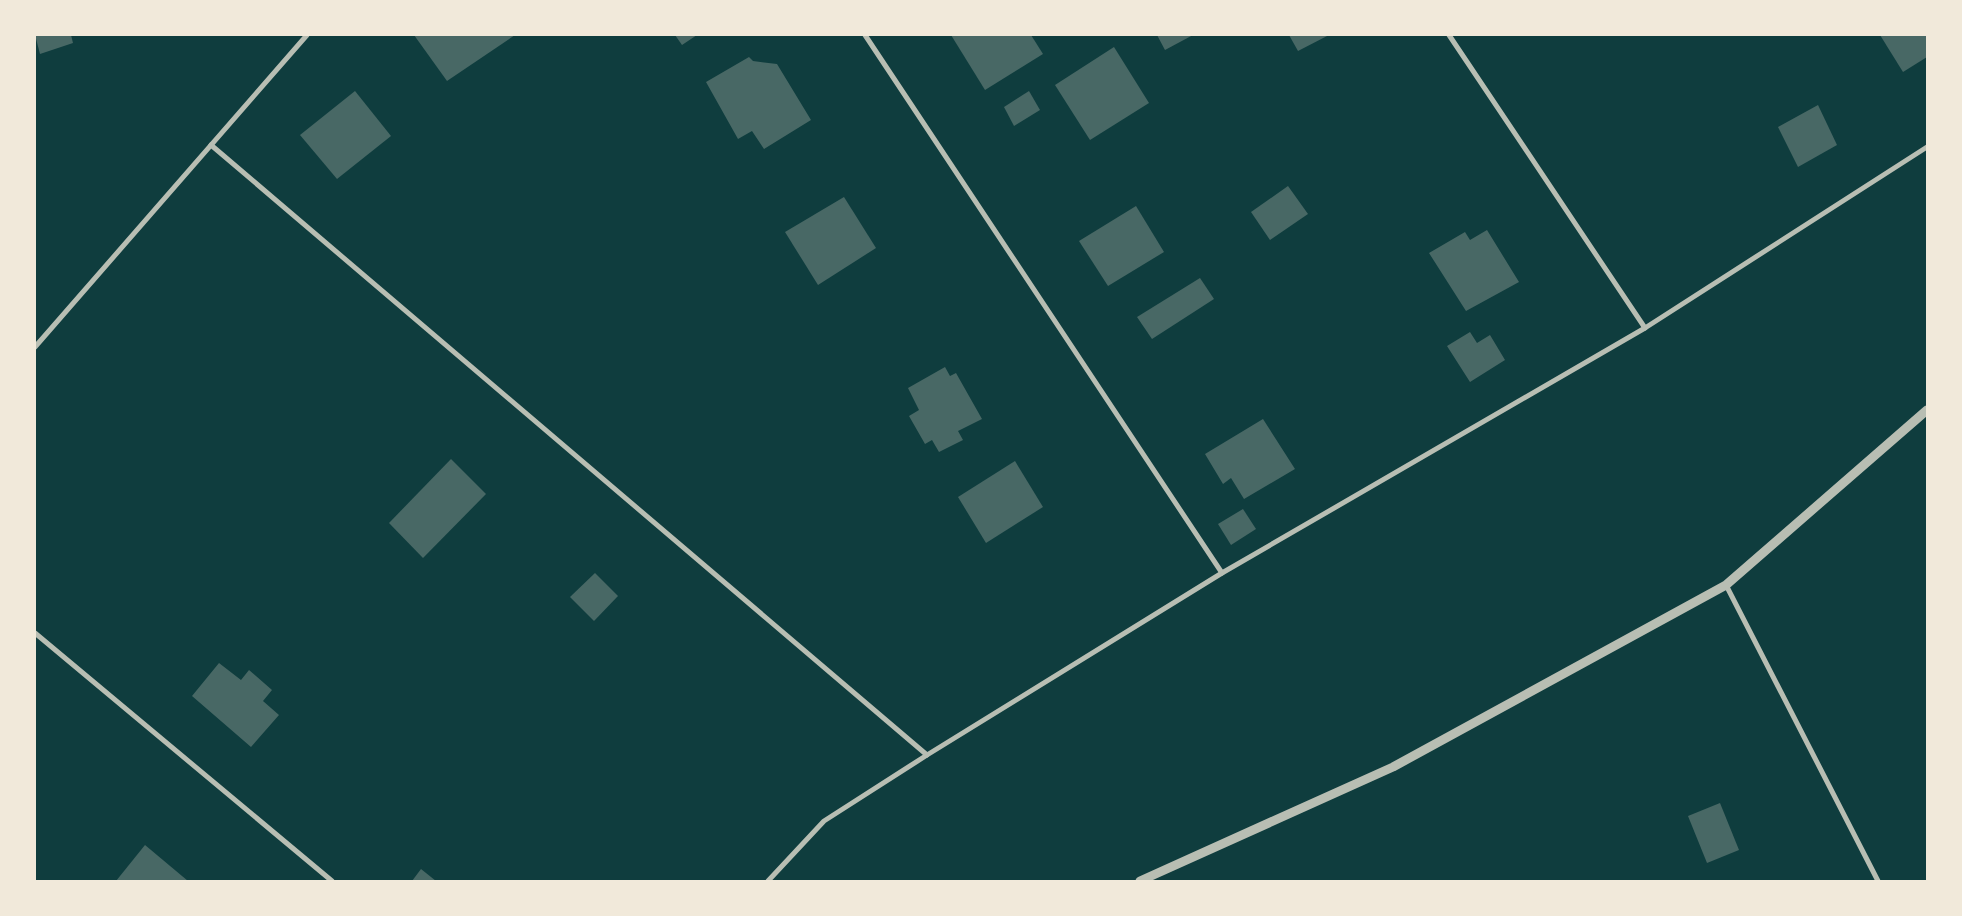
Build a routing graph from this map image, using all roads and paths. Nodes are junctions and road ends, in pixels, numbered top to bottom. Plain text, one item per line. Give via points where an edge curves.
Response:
1 (307, 35) edge
2 (865, 35) edge
3 (1449, 35) edge
4 (211, 145) junction
5 (1927, 147) edge
6 (1645, 328) junction
7 (35, 347) edge
8 (1927, 410) edge
9 (1222, 573) junction
10 (1726, 585) junction
11 (35, 633) edge
12 (927, 754) junction
13 (332, 881) edge
14 (768, 881) edge
15 (1140, 881) edge
16 (1878, 881) edge

1 - 4 street
2 - 9 street
3 - 6 street
4 - 7 street
4 - 12 street
5 - 6 street
6 - 9 street
8 - 10 street
9 - 12 street
10 - 15 street via 1393,767
10 - 16 street
11 - 13 street
12 - 14 street via 824,821

